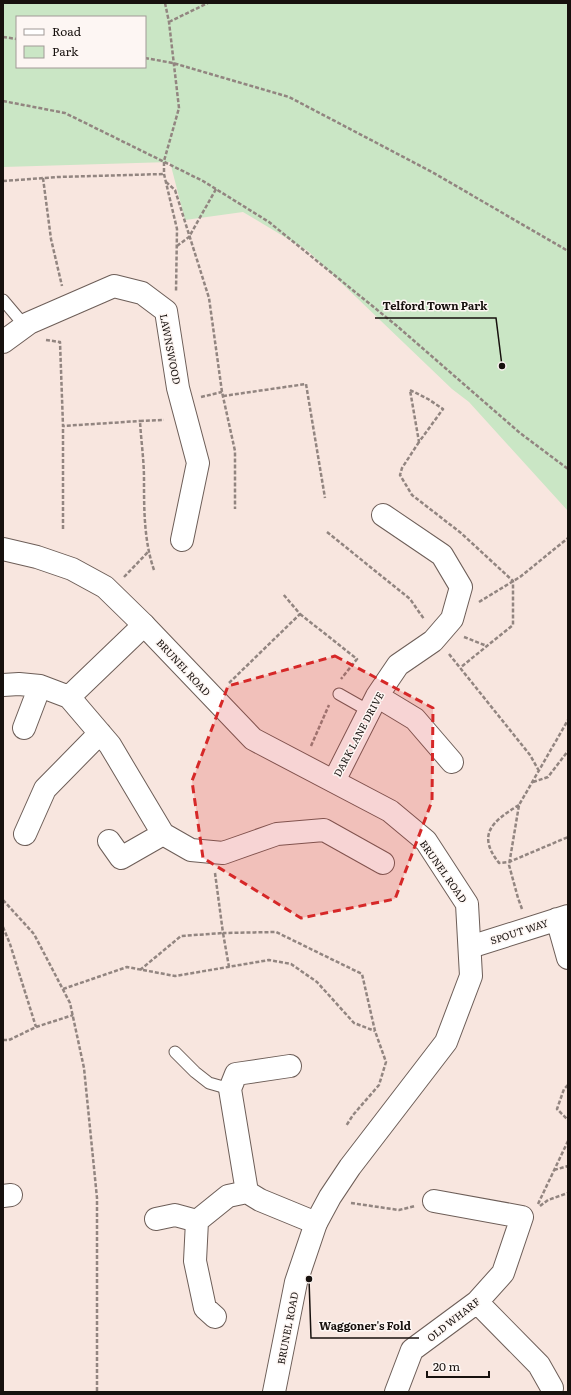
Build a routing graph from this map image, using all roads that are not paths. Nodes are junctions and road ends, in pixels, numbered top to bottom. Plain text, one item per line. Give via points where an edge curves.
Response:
1 (3, 300) edge
2 (23, 327) junction
3 (3, 342) edge
4 (383, 515) dead end
5 (182, 540) dead end
6 (3, 549) edge
7 (144, 625) junction
8 (3, 685) edge
9 (40, 686) junction
10 (339, 694) dead end
11 (69, 697) junction
12 (373, 703) junction
13 (24, 728) dead end
14 (100, 733) junction
15 (452, 762) dead end
16 (334, 781) junction
17 (25, 834) dead end
18 (163, 834) junction
19 (109, 841) dead end
20 (383, 863) dead end
21 (562, 917) edge
22 (470, 947) junction
23 (568, 958) edge
24 (175, 1052) dead end
25 (290, 1066) dead end
26 (230, 1089) junction
27 (247, 1192) junction
28 (434, 1201) road end
29 (156, 1219) dead end
30 (197, 1221) junction
31 (316, 1223) junction
32 (477, 1302) junction
33 (215, 1317) dead end
34 (552, 1388) dead end
35 (274, 1392) edge
36 (396, 1392) edge

1 - 2 lane
2 - 3 street, LAWNSWOOD
2 - 5 street, LAWNSWOOD via 114,286 142,293 166,311 178,388 198,463
4 - 12 street, DARK LANE DRIVE via 442,555 461,587 452,619 436,638 398,665
6 - 7 street, BRUNEL ROAD via 37,557 72,570 105,587
7 - 11 street
7 - 16 street, BRUNEL ROAD via 253,739
8 - 9 street
9 - 11 street
9 - 13 street
10 - 12 lane
11 - 14 street
12 - 15 street via 415,719
12 - 16 street, DARK LANE DRIVE
14 - 17 street via 44,789
14 - 18 street via 110,745
16 - 22 street, BRUNEL ROAD via 390,811 426,841 467,904
18 - 19 street via 121,858
18 - 20 street via 191,850 223,853 277,834 324,830
21 - 22 street, SPOUT WAY
21 - 23 street
22 - 31 street, BRUNEL ROAD via 471,976 446,1042 350,1167
24 - 26 lane via 209,1083
25 - 26 street via 236,1074
26 - 27 street
27 - 30 street via 228,1196
27 - 31 street
28 - 32 street, OLD WHARF via 522,1217 503,1273
29 - 30 street via 175,1215
30 - 33 street via 195,1261 205,1308
31 - 35 street, BRUNEL ROAD via 296,1282
32 - 34 street via 539,1365
32 - 36 street, OLD WHARF via 412,1350

